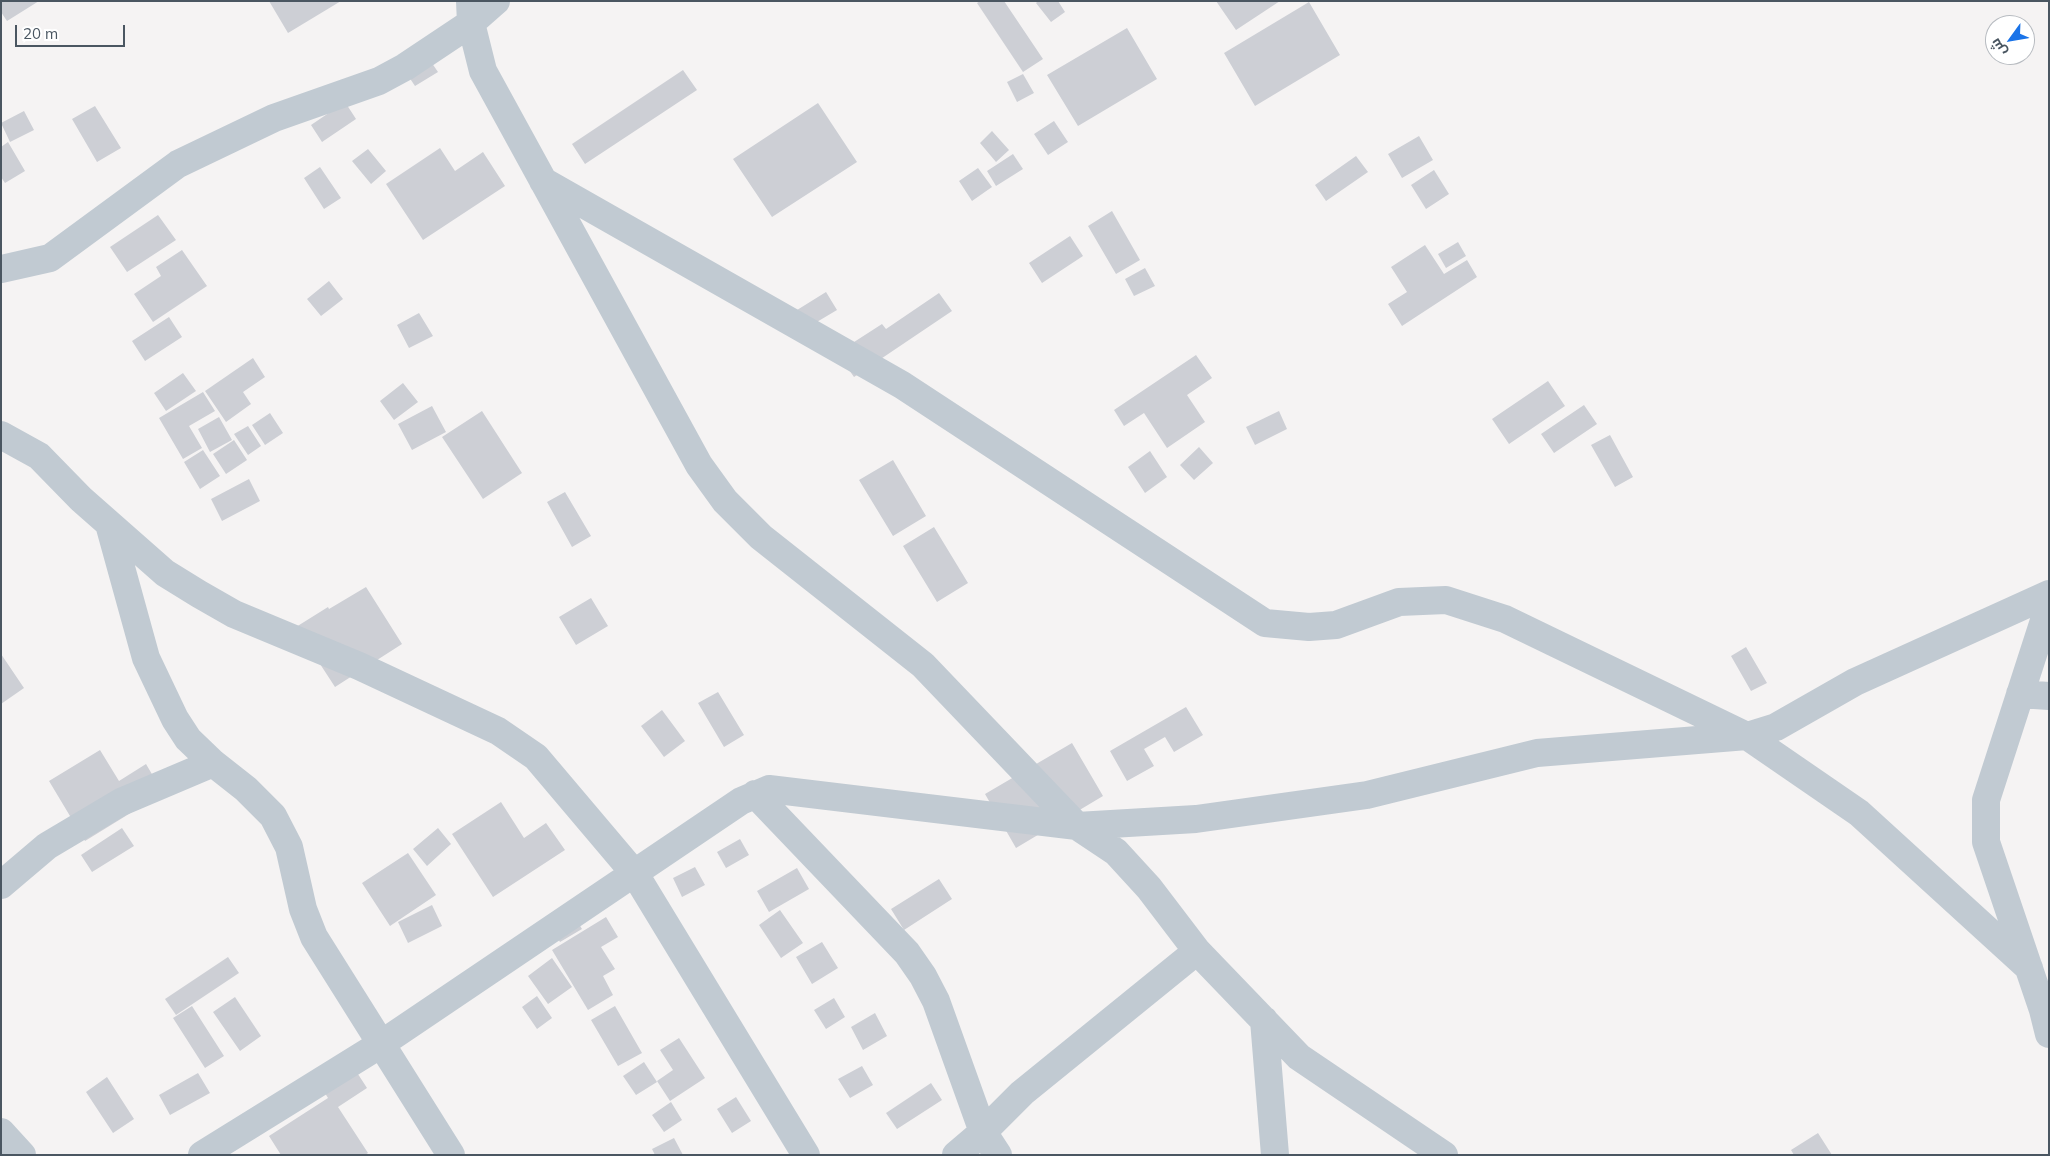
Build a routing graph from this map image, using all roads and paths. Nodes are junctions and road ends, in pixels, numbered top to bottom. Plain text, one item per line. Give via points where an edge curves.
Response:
1 (496, 1) edge
2 (471, 12) edge
3 (543, 181) junction
4 (1, 269) edge
5 (1, 435) edge
6 (109, 524) junction
7 (2049, 594) edge
8 (2049, 605) edge
9 (2020, 694) junction
10 (2049, 696) edge
11 (1747, 736) junction
12 (213, 763) junction
13 (755, 794) junction
14 (1077, 826) junction
15 (635, 874) junction
16 (1, 885) edge
17 (1197, 951) junction
18 (2042, 999) edge
19 (1264, 1020) junction
20 (381, 1044) junction
21 (1, 1132) edge
22 (984, 1132) junction
23 (22, 1155) edge
24 (202, 1155) edge
25 (451, 1155) edge
26 (806, 1155) edge
27 (956, 1155) edge
28 (998, 1155) edge
29 (1274, 1155) edge
30 (1444, 1155) edge

1 - 2 street
2 - 3 street via 483,71
2 - 4 street via 406,67 379,81 274,118 178,164 50,258
3 - 11 street via 902,385 1265,623 1309,627 1336,624 1399,602 1446,600 1505,619
3 - 14 street via 699,465 726,501 761,537 923,665
5 - 6 street via 40,456
6 - 12 street via 146,658 175,719 188,739
6 - 15 street via 165,573 234,614 359,666 498,731 536,757
7 - 11 street via 1855,682 1776,727
8 - 9 street
9 - 10 street
9 - 18 street via 1986,800 1986,842
11 - 14 street via 1537,753 1367,794 1196,819
11 - 18 street via 1859,813
12 - 16 street via 122,802 47,846
12 - 20 street via 246,788 273,816 289,847 303,909 314,937
13 - 14 street via 769,789
13 - 15 street
13 - 22 street via 907,953 923,976 936,1001
14 - 17 street via 1116,852 1149,888
15 - 20 street
15 - 26 street
17 - 19 street
17 - 22 street via 1022,1093
19 - 29 street
19 - 30 street via 1300,1057
20 - 24 street
20 - 25 street
21 - 23 street
22 - 27 street
22 - 28 street

